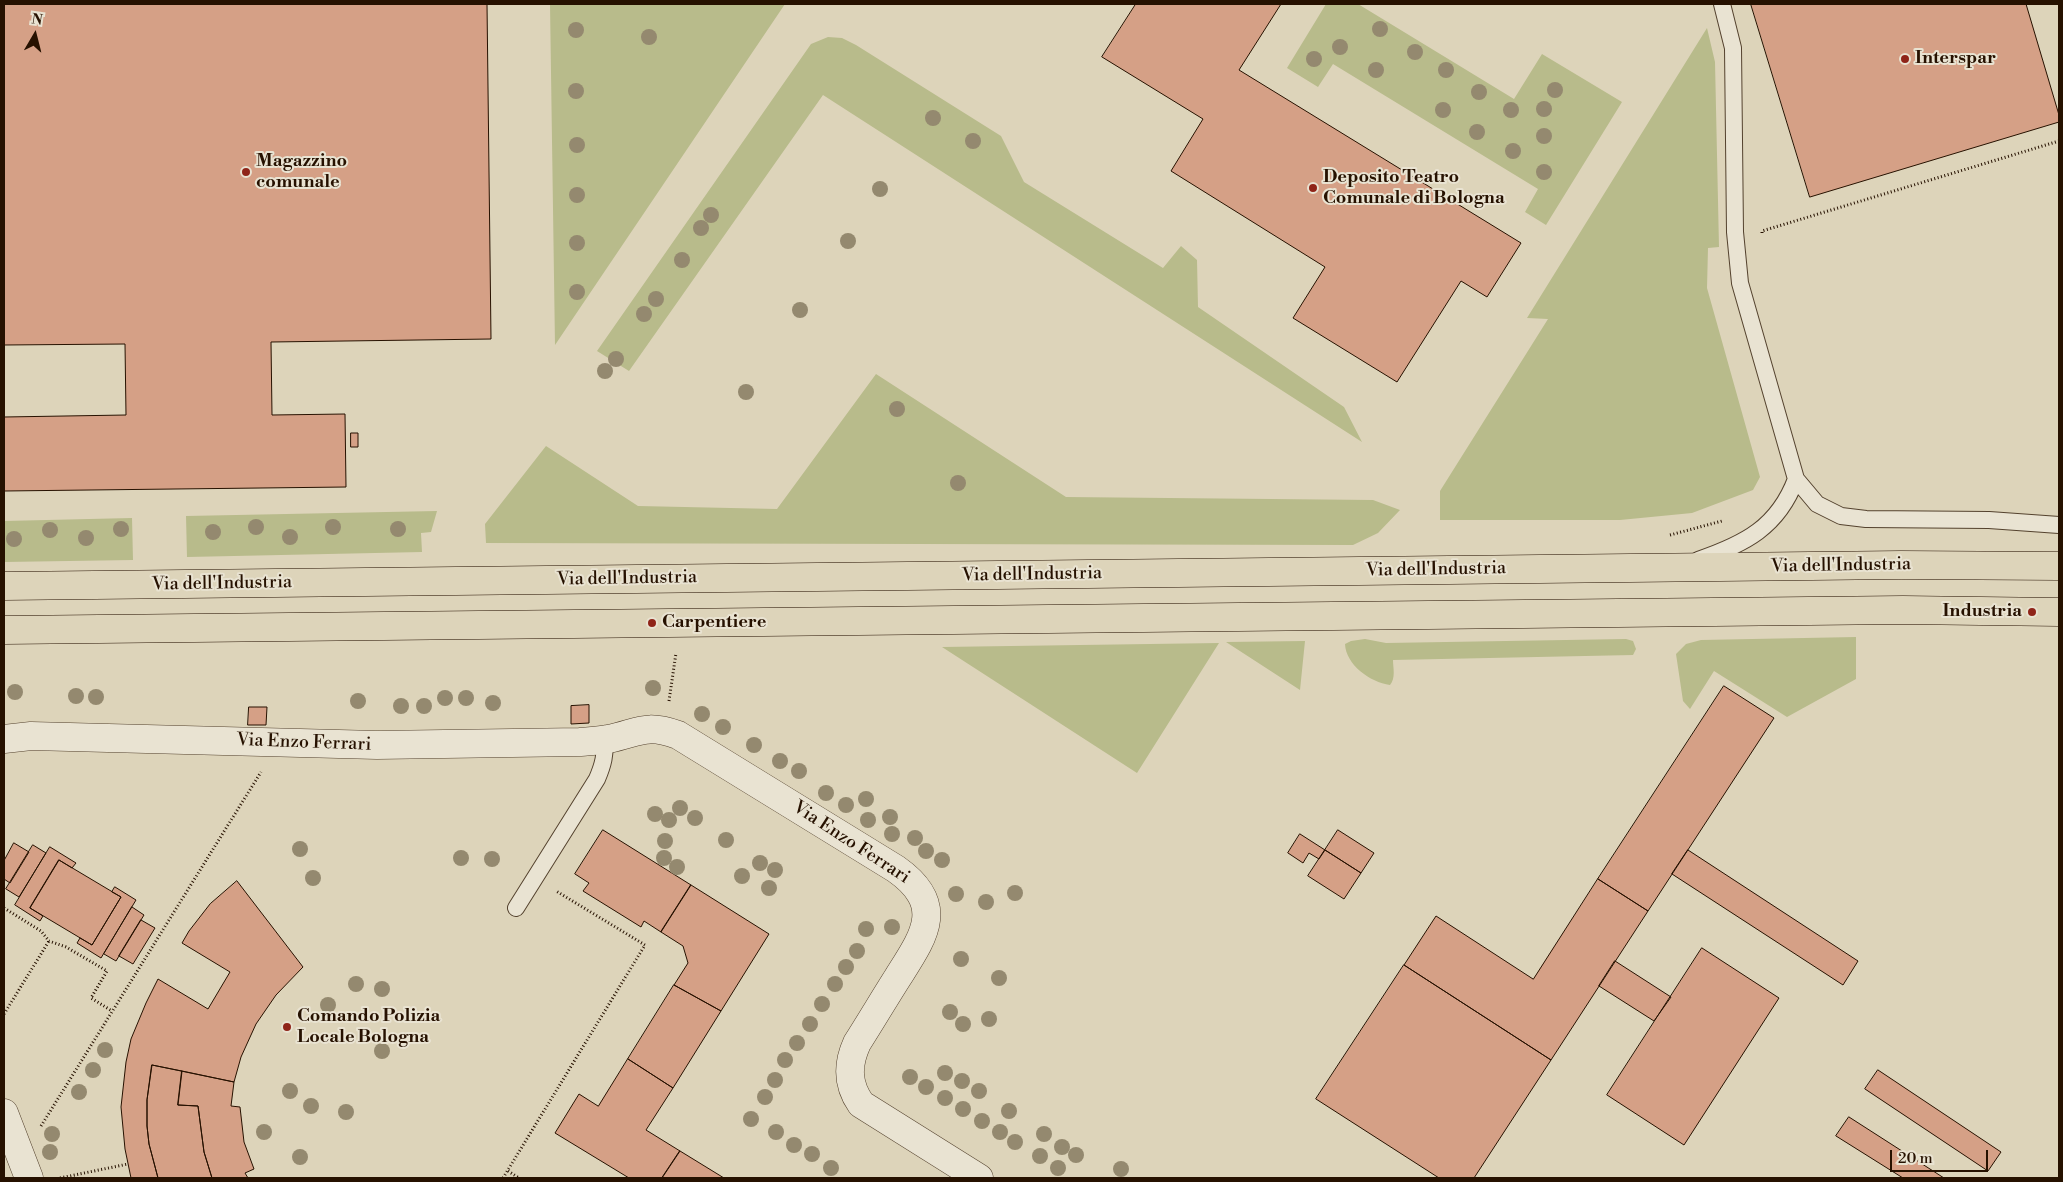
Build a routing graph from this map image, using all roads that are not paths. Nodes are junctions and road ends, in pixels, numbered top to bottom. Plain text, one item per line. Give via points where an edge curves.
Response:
1 (1722, 4) edge
2 (1796, 479) junction
3 (2059, 525) edge
4 (2059, 566) edge
5 (1676, 568) junction
6 (4, 586) edge
7 (2059, 612) edge
8 (4, 630) edge
9 (4, 739) edge
10 (604, 739) junction
11 (516, 908) dead end
12 (4, 1114) edge
13 (29, 1178) edge
14 (979, 1178) edge

1 - 2 lane via 1733,48 1735,232 1740,283
2 - 3 lane via 1817,504 1842,516 1866,520 1989,520
2 - 5 lane via 1790,497 1778,514 1753,536 1731,548
4 - 5 main road, Via dell'Industria via 1958,564
5 - 6 main road, Via dell'Industria
7 - 8 main road via 1912,610
9 - 10 street, Via Enzo Ferrari via 30,736 377,745
10 - 11 lane via 606,753 597,779
10 - 14 street, Via Enzo Ferrari via 639,729 678,735 910,878 919,891 926,914 922,940 857,1043 849,1066 850,1080 861,1104
12 - 13 street

